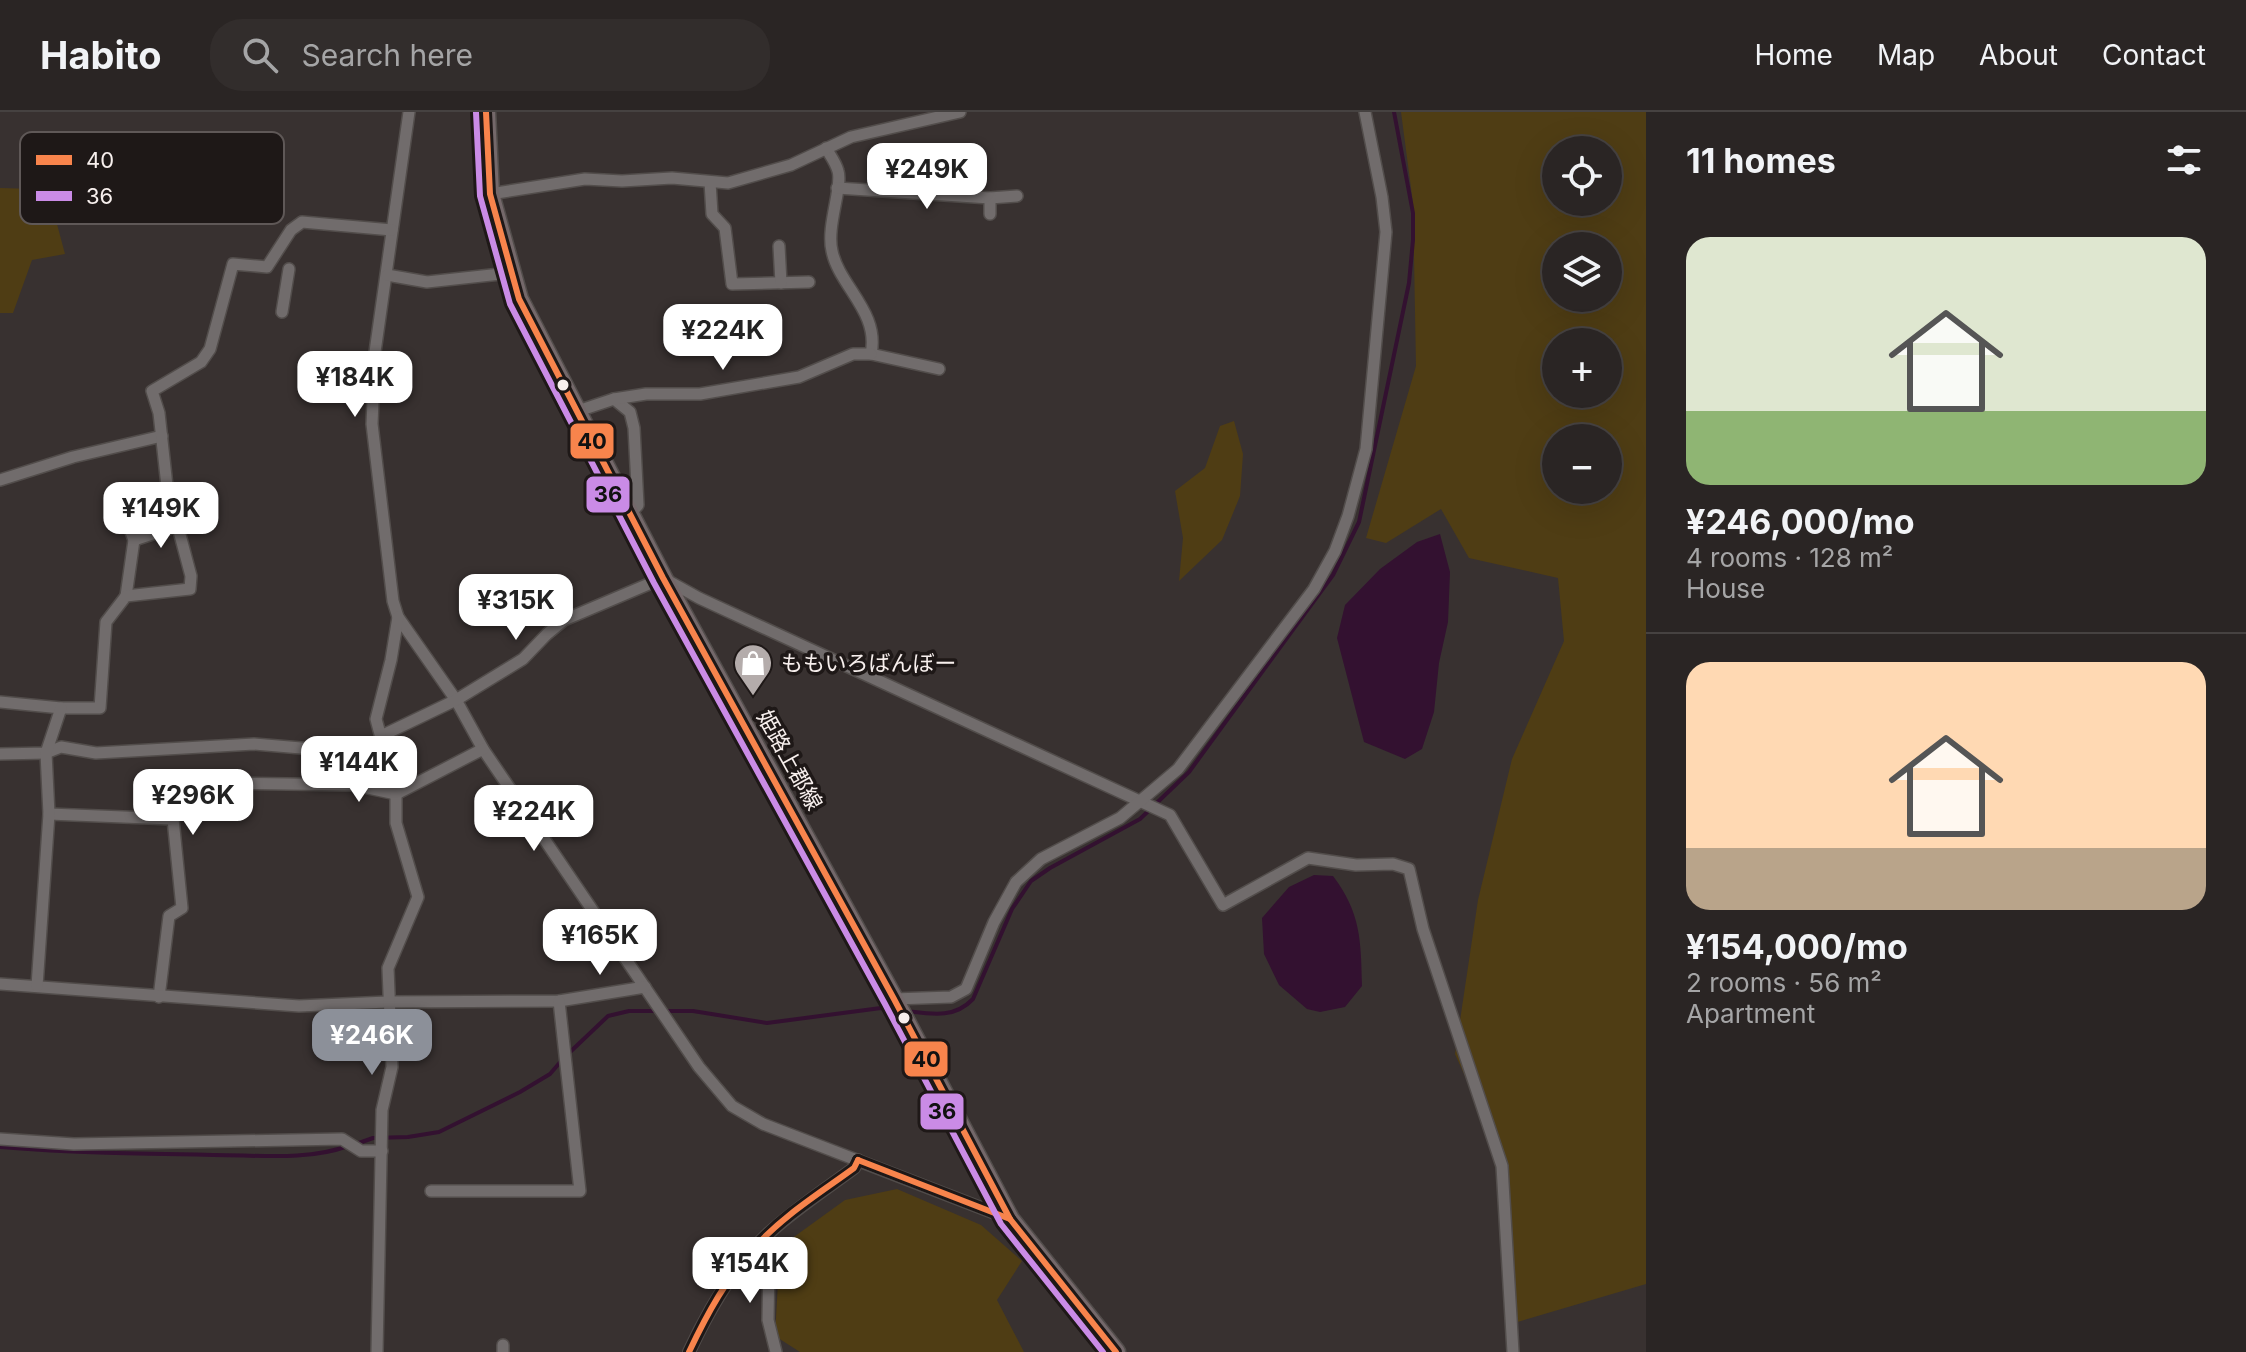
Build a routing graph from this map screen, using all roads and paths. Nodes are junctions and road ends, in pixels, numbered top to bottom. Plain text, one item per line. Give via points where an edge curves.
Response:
1 (409, 112) edge
2 (486, 112) edge
3 (960, 112) edge
4 (1365, 112) edge
5 (826, 148) junction
6 (710, 182) junction
7 (837, 188) junction
8 (490, 194) junction
9 (1017, 196) dead end
10 (990, 198) junction
11 (990, 214) dead end
12 (392, 230) junction
13 (779, 246) dead end
14 (289, 269) dead end
15 (510, 273) junction
16 (387, 275) junction
17 (809, 282) dead end
18 (781, 283) junction
19 (282, 312) dead end
20 (871, 354) junction
21 (939, 369) dead end
22 (614, 399) junction
23 (578, 411) junction
24 (162, 436) junction
25 (0, 480) edge
26 (630, 514) junction
27 (126, 518) dead end
28 (177, 526) junction
29 (134, 540) junction
30 (663, 578) junction
31 (126, 596) junction
32 (398, 617) junction
33 (456, 700) junction
34 (0, 702) edge
35 (61, 708) junction
36 (381, 736) junction
37 (483, 749) junction
38 (384, 750) junction
39 (46, 753) junction
40 (0, 754) edge
41 (215, 783) dead end
42 (396, 794) junction
43 (1139, 802) junction
44 (49, 814) junction
45 (0, 984) edge
46 (37, 986) junction
47 (645, 987) junction
48 (159, 997) junction
49 (894, 999) junction
50 (559, 1001) junction
51 (387, 1002) junction
52 (0, 1139) edge
53 (382, 1151) junction
54 (858, 1160) junction
55 (431, 1191) dead end
56 (1010, 1219) junction
57 (758, 1244) junction
58 (377, 1352) edge
59 (689, 1352) edge
60 (776, 1352) edge
61 (1116, 1352) edge
62 (1513, 1352) edge

1 - 12 street
2 - 8 main road, 姫路上郡線
3 - 5 street via 851,137
4 - 43 street via 1386,232 1366,449 1348,516 1314,589 1178,769
5 - 6 street via 791,165 728,183
5 - 7 street via 839,173
6 - 8 street via 585,179
6 - 18 street via 712,214 725,228 732,284
7 - 10 street
7 - 20 street via 832,252 870,325
8 - 15 main road, 姫路上郡線
9 - 10 street
10 - 11 street
12 - 16 street
12 - 24 street via 302,222 267,267 233,264 210,349 201,362 152,391
13 - 18 street
14 - 19 street
15 - 16 street via 427,282
15 - 23 main road, 姫路上郡線
16 - 32 street via 375,352 372,424
17 - 18 street
20 - 21 street
20 - 22 street via 853,354 799,377 700,394
22 - 23 street
22 - 26 street via 630,412 634,428 638,505
23 - 26 main road, 姫路上郡線
24 - 25 street
24 - 28 street
26 - 30 main road, 姫路上郡線
27 - 29 street
28 - 29 street
28 - 31 street via 190,589
29 - 31 street
30 - 33 street via 564,620 523,659
30 - 43 street
30 - 49 main road, 姫路上郡線
31 - 35 street via 106,622 100,708
32 - 33 street
32 - 36 street via 376,719
33 - 36 street
33 - 37 street
34 - 35 street
35 - 39 street
36 - 38 street
37 - 42 street
37 - 47 street
38 - 39 street via 254,744 96,753 61,747
38 - 42 street
39 - 40 street
39 - 44 street
41 - 42 street via 354,785
42 - 51 street via 396,823 418,897 388,968
43 - 49 street via 1120,818 1041,859 1016,882 966,989 951,997
43 - 62 street via 1170,815 1223,905 1308,858 1409,869 1423,929 1502,1166
44 - 46 street
44 - 48 street via 173,819 182,908 169,916
45 - 46 street
46 - 48 street
47 - 50 street
47 - 54 street via 732,1106 763,1124
48 - 51 street via 299,1006
49 - 56 main road, 姫路上郡線
50 - 51 street
50 - 55 street via 580,1191
51 - 53 street via 392,1067 382,1110
52 - 53 street via 74,1144 342,1139 361,1151
53 - 58 street
54 - 56 street
54 - 57 street
56 - 61 main road, 姫路上郡線
57 - 59 street via 710,1308
57 - 60 street via 769,1259 768,1320

